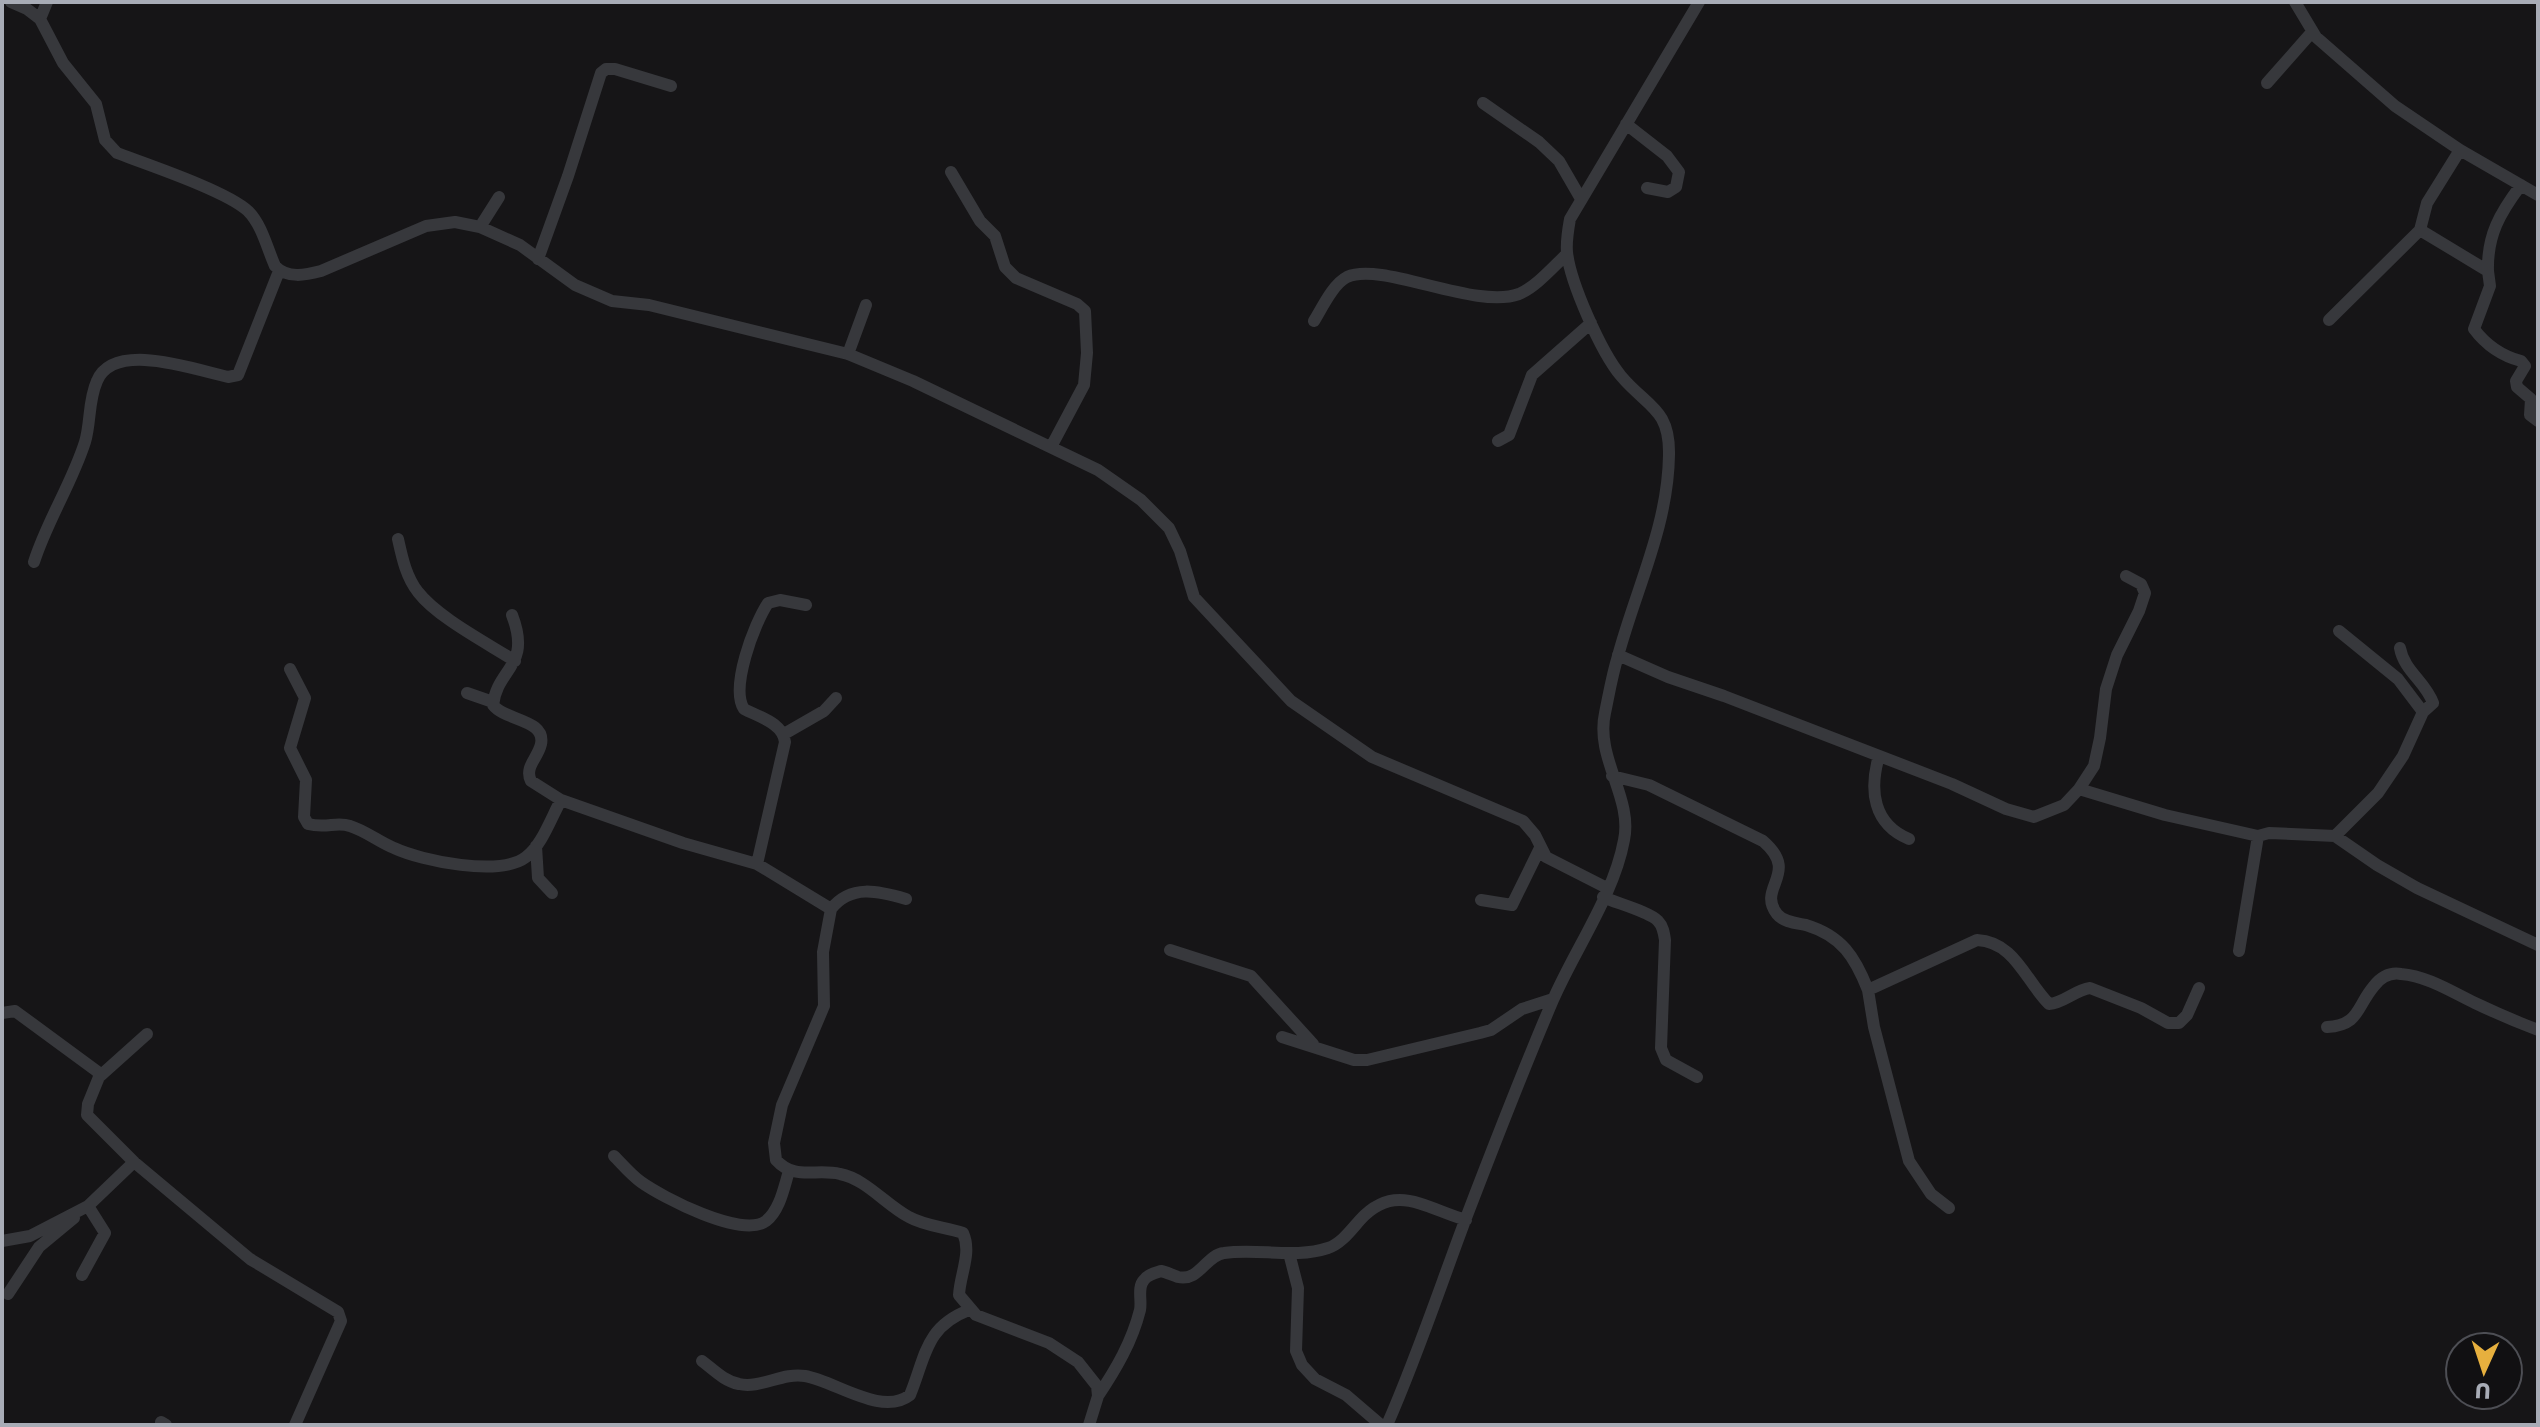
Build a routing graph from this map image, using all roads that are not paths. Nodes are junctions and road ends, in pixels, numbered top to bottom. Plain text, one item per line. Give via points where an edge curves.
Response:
1 (11, 2) edge
2 (47, 2) edge
3 (2295, 2) edge
4 (1694, 3) edge
5 (40, 19) junction
6 (2312, 32) junction
7 (2267, 83) dead end
8 (671, 86) dead end
9 (1483, 103) dead end
10 (1626, 124) junction
11 (2460, 150) junction
12 (951, 172) dead end
13 (2521, 185) junction
14 (1647, 188) dead end
15 (2538, 195) edge
16 (499, 197) dead end
17 (1581, 199) junction
18 (480, 227) junction
19 (2420, 230) junction
20 (1567, 254) junction
21 (538, 259) junction
22 (279, 271) junction
23 (2488, 271) junction
24 (866, 305) dead end
25 (2329, 320) dead end
26 (1314, 321) dead end
27 (1591, 323) junction
28 (848, 354) junction
29 (2538, 421) edge
30 (1498, 441) dead end
31 (1051, 447) junction
32 (398, 539) dead end
33 (34, 562) dead end
34 (2126, 576) dead end
35 (806, 605) dead end
36 (512, 615) dead end
37 (2339, 631) dead end
38 (2400, 648) dead end
39 (1618, 655) junction
40 (515, 661) junction
41 (290, 669) dead end
42 (467, 693) dead end
43 (836, 698) dead end
44 (493, 702) junction
45 (2423, 712) junction
46 (784, 734) junction
47 (1879, 756) junction
48 (1612, 776) junction
49 (2079, 789) junction
50 (561, 800) junction
51 (2258, 836) junction
52 (2335, 836) junction
53 (1909, 839) dead end
54 (536, 846) junction
55 (1540, 848) junction
56 (757, 864) junction
57 (1605, 892) junction
58 (552, 893) dead end
59 (906, 899) dead end
60 (1481, 900) dead end
61 (831, 909) junction
62 (2538, 945) edge
63 (1170, 950) dead end
64 (2239, 951) dead end
65 (2199, 988) dead end
66 (1868, 990) junction
67 (1553, 999) junction
68 (2, 1013) edge
69 (2327, 1027) dead end
70 (2538, 1030) edge
71 (147, 1034) dead end
72 (1282, 1037) dead end
73 (1316, 1047) junction
74 (99, 1077) junction
75 (1697, 1077) dead end
76 (614, 1156) dead end
77 (134, 1162) junction
78 (789, 1171) junction
79 (85, 1208) junction
80 (1949, 1208) dead end
81 (1466, 1220) junction
82 (2, 1241) edge
83 (1290, 1255) junction
84 (82, 1275) dead end
85 (8, 1294) dead end
86 (969, 1310) junction
87 (702, 1361) dead end
88 (1098, 1396) junction
89 (295, 1425) edge
90 (1089, 1425) edge
91 (1381, 1425) edge
92 (1387, 1425) edge

1 - 5 street
2 - 5 street
3 - 6 street
4 - 10 street
5 - 22 street via 63,63 96,104 108,146 245,209 260,227
6 - 7 street
6 - 11 street via 2395,106
8 - 21 street via 615,69 601,73
9 - 17 street via 1559,161
10 - 14 street via 1679,172 1676,187 1668,192
10 - 17 street
11 - 13 street
11 - 19 street via 2427,203
12 - 31 street via 995,236 1009,273 1085,311 1084,385
13 - 15 street
13 - 23 street via 2492,231
16 - 18 street
17 - 20 street via 1570,219
18 - 21 street
18 - 22 street via 439,223 308,275
19 - 23 street
19 - 25 street
20 - 26 street via 1514,295 1350,275
20 - 27 street
21 - 28 street via 575,285 612,301 649,305
22 - 33 street via 238,375 153,360 129,359 105,369 97,379 86,439
23 - 29 street via 2490,286 2474,329 2489,345 2525,366 2517,387 2528,394 2530,415
24 - 28 street
27 - 30 street via 1532,375 1509,435
27 - 39 street via 1622,376 1648,400 1670,435 1658,534
28 - 31 street
31 - 55 street via 1098,470 1161,519 1176,542 1194,597 1291,701 1372,757 1523,821
32 - 40 street via 407,575 431,606
34 - 49 street via 2141,584 2145,593 2113,666 2094,766
35 - 46 street via 768,603 755,627 742,677 739,698 744,709
36 - 40 street via 518,638
37 - 45 street via 2398,679
38 - 45 street via 2407,668 2433,699
39 - 47 street
39 - 48 street via 1603,722
40 - 44 street
41 - 54 street via 305,698 290,748 306,780 308,824 349,825 409,854 463,865 516,863
42 - 44 street
43 - 46 street
44 - 50 street via 499,712 539,731 540,747 528,776
45 - 52 street via 2378,793
46 - 56 street
47 - 49 street via 2034,817 2064,805
47 - 53 street via 1874,805 1889,826
48 - 57 street via 1626,824
48 - 66 street via 1649,785 1763,841 1779,861 1771,899 1774,910 1781,919 1843,943
49 - 51 street
50 - 54 street
50 - 56 street
51 - 52 street
51 - 64 street
52 - 62 street via 2417,888
54 - 58 street via 538,878
55 - 57 street via 1549,859
55 - 60 street via 1512,905
56 - 61 street
57 - 67 street
57 - 75 street via 1657,919 1662,927 1661,1048 1666,1060
59 - 61 street via 877,890 840,898
61 - 78 street via 823,952 824,1006 776,1126 776,1160
63 - 73 street via 1251,976
65 - 66 street via 2179,1023 2168,1023 2090,988 2049,1004 2004,948 1977,940
66 - 80 street via 1909,1161 1931,1194
67 - 73 street via 1522,1009 1491,1030 1367,1060
67 - 81 street
68 - 74 street via 15,1011
69 - 70 street via 2354,1019 2378,981 2401,974 2430,981
71 - 74 street
72 - 73 street
74 - 77 street via 87,1115
76 - 78 street via 665,1197 729,1222 753,1225 775,1210
77 - 79 street
77 - 89 street via 265,1270 341,1316
78 - 86 street via 839,1173 911,1218 963,1233 968,1247 959,1295
79 - 82 street via 21,1239
79 - 84 street via 105,1233
79 - 85 street via 39,1247
81 - 83 street via 1414,1201 1392,1199 1365,1214 1336,1244
81 - 92 street
83 - 88 street via 1222,1253 1193,1275 1180,1278 1161,1271 1143,1280 1135,1331
83 - 91 street via 1299,1308 1296,1351 1302,1365
86 - 87 street via 950,1317 931,1339 910,1395 903,1400 856,1395 804,1375 742,1385 724,1379
86 - 88 street via 1049,1343 1078,1362 1097,1386
88 - 90 street

